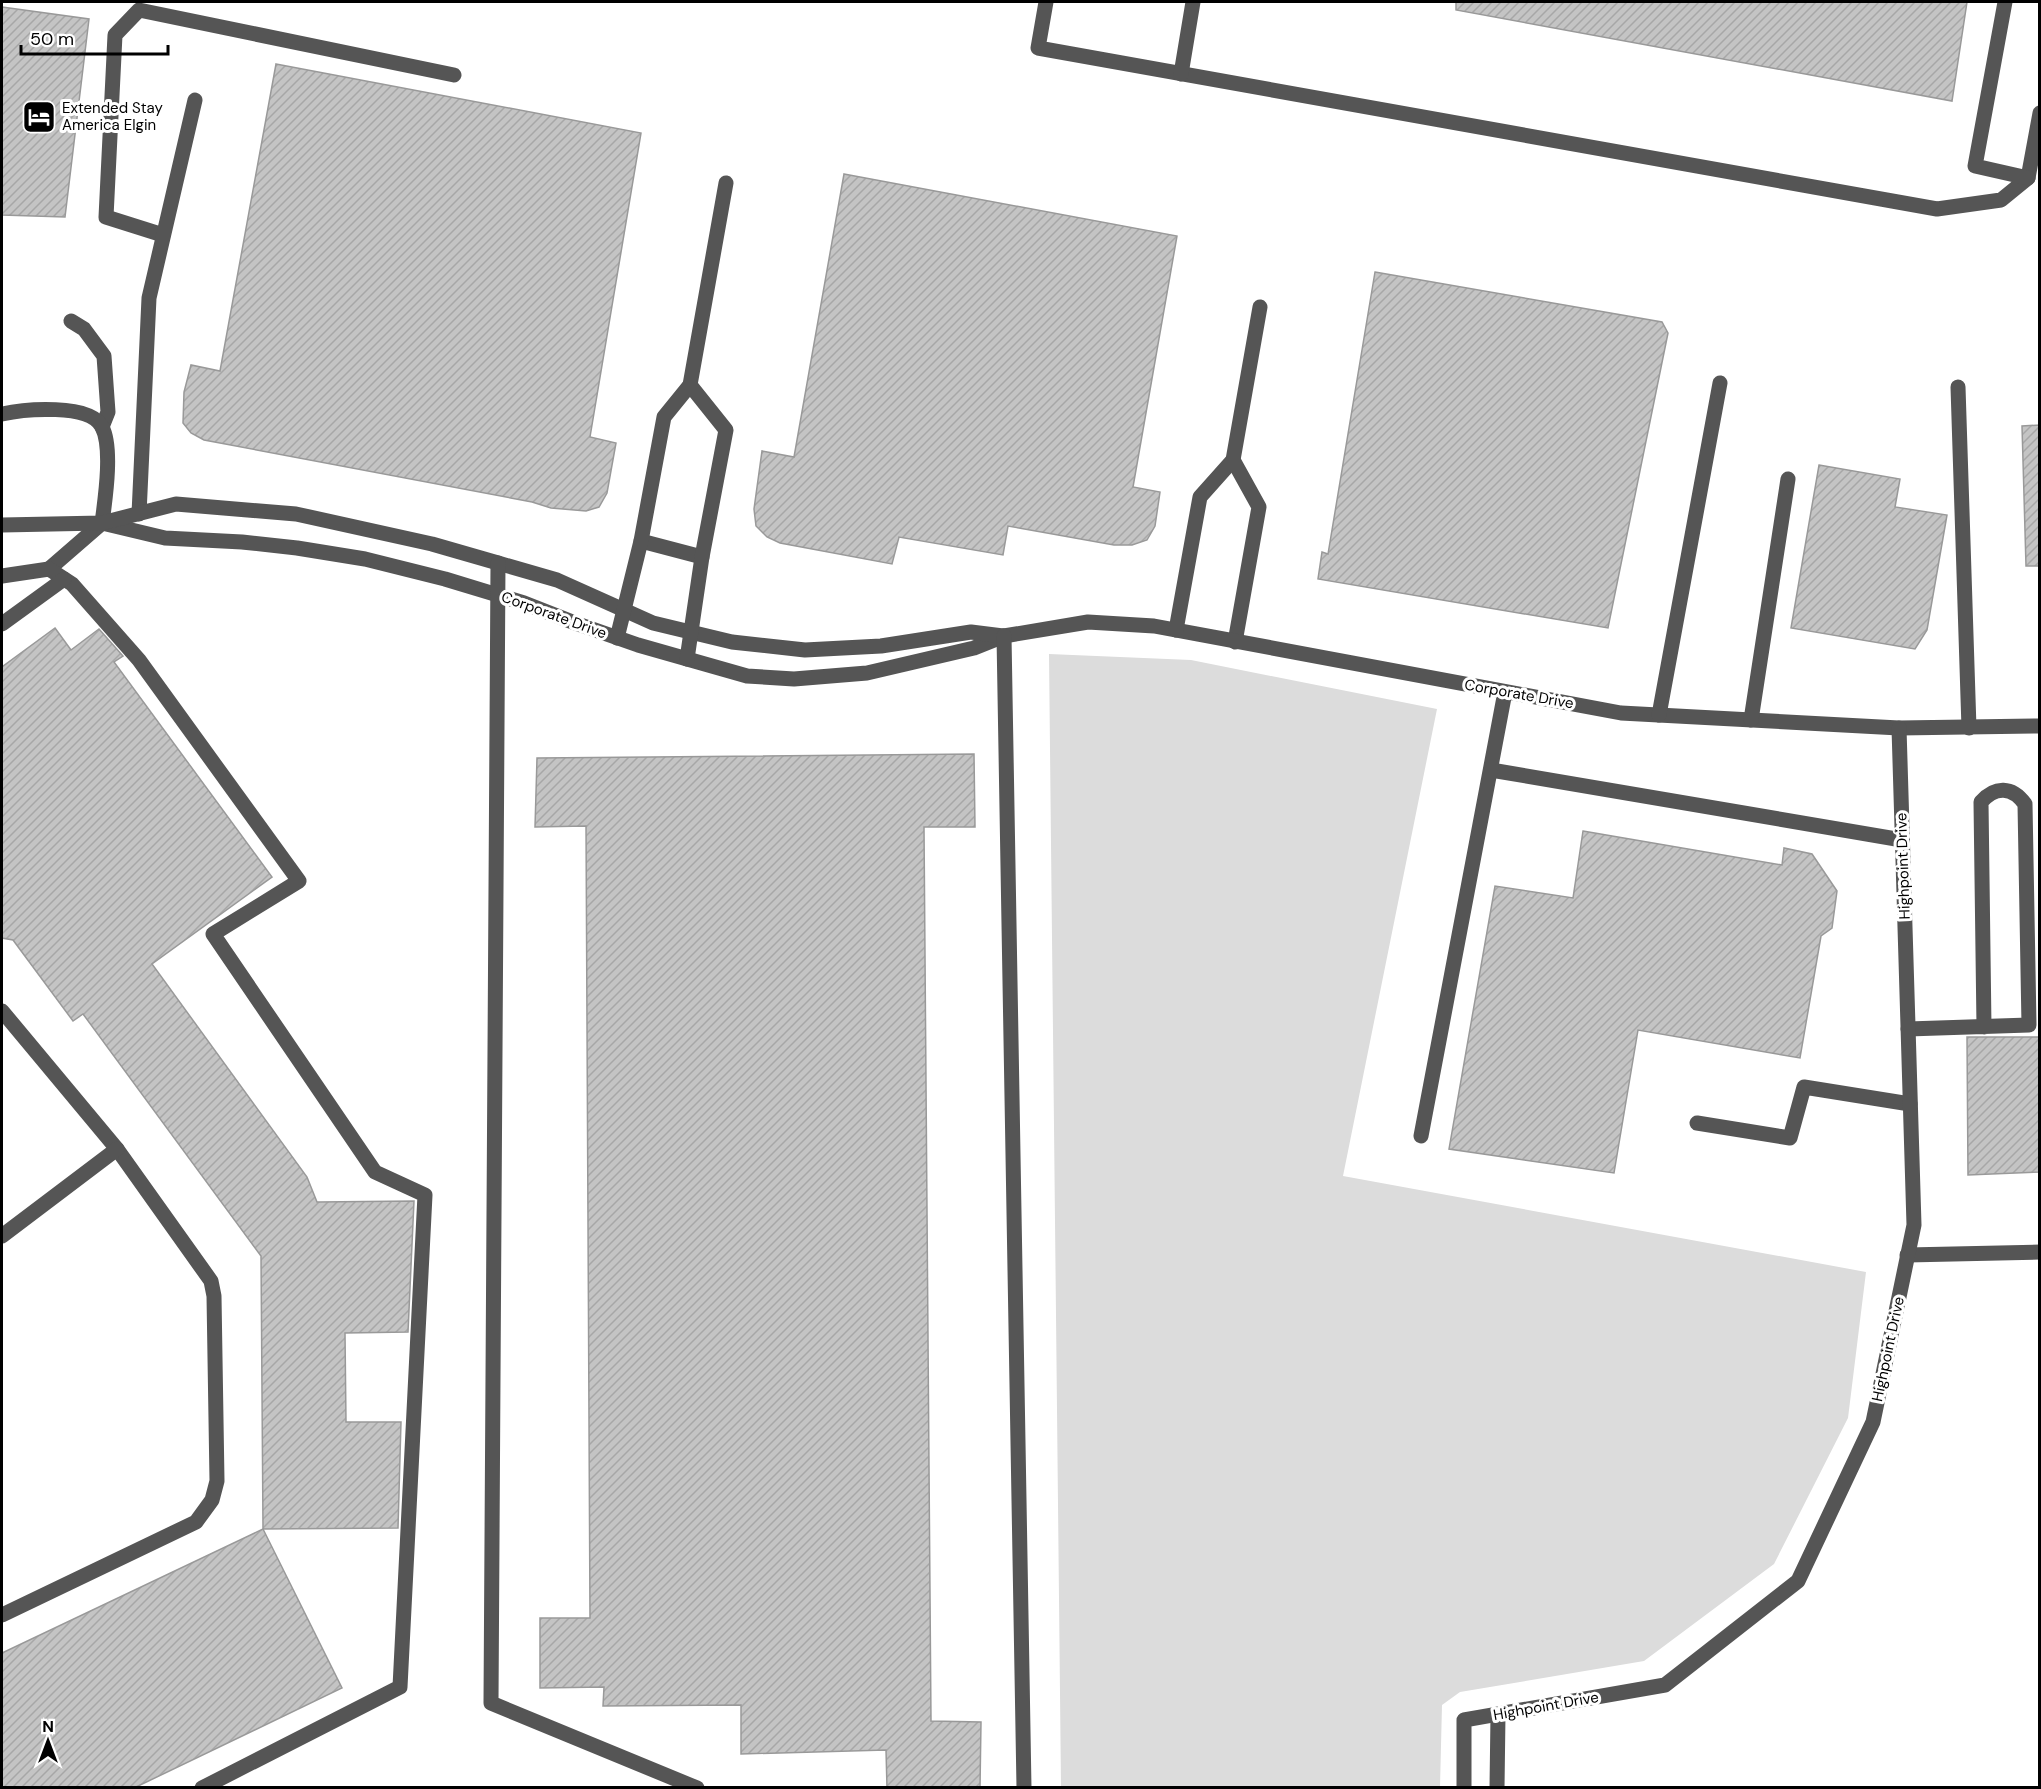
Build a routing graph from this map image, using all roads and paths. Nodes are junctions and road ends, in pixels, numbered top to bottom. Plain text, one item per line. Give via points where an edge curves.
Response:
1 (1046, 2) edge
2 (1193, 2) edge
3 (2005, 2) edge
4 (1181, 74) junction
5 (454, 75) dead end
6 (195, 100) dead end
7 (2040, 113) edge
8 (2028, 178) junction
9 (726, 183) dead end
10 (163, 235) junction
11 (1260, 307) dead end
12 (71, 321) dead end
13 (1720, 383) dead end
14 (690, 385) junction
15 (1958, 387) dead end
16 (2, 414) edge
17 (102, 427) junction
18 (1233, 460) junction
19 (1788, 478) dead end
20 (139, 514) junction
21 (102, 523) junction
22 (2, 525) edge
23 (641, 541) junction
24 (702, 557) junction
25 (498, 563) junction
26 (49, 569) junction
27 (2, 576) edge
28 (64, 579) junction
29 (499, 595) junction
30 (624, 610) junction
31 (2, 624) edge
32 (1176, 630) junction
33 (690, 632) junction
34 (1004, 636) junction
35 (617, 638) junction
36 (1235, 642) junction
37 (687, 659) junction
38 (1505, 692) junction
39 (1659, 715) junction
40 (1751, 720) junction
41 (2040, 726) edge
42 (1899, 728) junction
43 (1969, 728) junction
44 (1491, 770) junction
45 (1902, 840) junction
46 (2, 1011) edge
47 (1984, 1026) junction
48 (1908, 1029) junction
49 (1910, 1104) junction
50 (1697, 1123) dead end
51 (1421, 1136) dead end
52 (117, 1149) junction
53 (2, 1236) edge
54 (2040, 1252) edge
55 (1908, 1255) junction
56 (2, 1615) edge
57 (1498, 1715) junction
58 (201, 1788) edge
59 (697, 1788) edge
60 (1024, 1788) edge
61 (1464, 1788) edge
62 (1497, 1788) edge

1 - 4 street via 1038,48
2 - 4 street
3 - 8 street via 1975,166
4 - 8 street via 1937,210 2001,200
5 - 10 street via 139,10 115,35 106,217
6 - 10 street
7 - 8 street
9 - 14 street
10 - 20 street via 149,298
11 - 18 street
12 - 17 street via 84,329 104,356 108,412
13 - 39 street
14 - 23 street via 664,417
14 - 24 street via 726,430
15 - 43 street
16 - 17 street via 72,411 92,416
17 - 21 street via 108,484
18 - 32 street via 1200,497
18 - 36 street via 1259,507
19 - 40 street
20 - 21 street, Corporate Drive
20 - 25 street, Corporate Drive via 176,504 296,514
21 - 22 street, Corporate Drive
21 - 26 street
21 - 29 street, Corporate Drive via 165,538 253,543 365,559
23 - 24 street
23 - 30 street
24 - 33 street
25 - 29 street
25 - 30 street, Corporate Drive via 557,580
26 - 27 street
26 - 28 street
28 - 31 street
28 - 58 street via 139,660 299,881 213,934 375,1172 425,1195 400,1687
29 - 35 street, Corporate Drive
29 - 59 street via 491,1703
30 - 33 street, Corporate Drive via 653,623
30 - 35 street
32 - 34 street, Corporate Drive via 1088,622
32 - 36 street, Corporate Drive
33 - 34 street, Corporate Drive via 732,642 805,650 881,646 971,632
33 - 37 street
34 - 37 street, Corporate Drive via 974,648 867,673 794,679 747,676
34 - 60 street
35 - 37 street, Corporate Drive
36 - 38 street, Corporate Drive
38 - 39 street, Corporate Drive via 1621,713
38 - 44 street
39 - 40 street, Corporate Drive
40 - 42 street, Corporate Drive
41 - 43 street, Corporate Drive
42 - 43 street, Corporate Drive
42 - 45 street, Highpoint Drive
44 - 45 street
44 - 51 street
45 - 48 street, Highpoint Drive
46 - 52 street
47 - 47 street via 2029,1025 2025,804 2005,790 1988,794 1981,802
47 - 48 street
48 - 49 street, Highpoint Drive
49 - 50 street via 1804,1087 1790,1138
49 - 55 street, Highpoint Drive via 1914,1225
52 - 53 street
52 - 56 street via 208,1275 213,1288 216,1488 202,1515 192,1524
54 - 55 street
55 - 57 street, Highpoint Drive via 1873,1422 1798,1581 1665,1685
57 - 61 street, Highpoint Drive via 1464,1720
57 - 62 street

